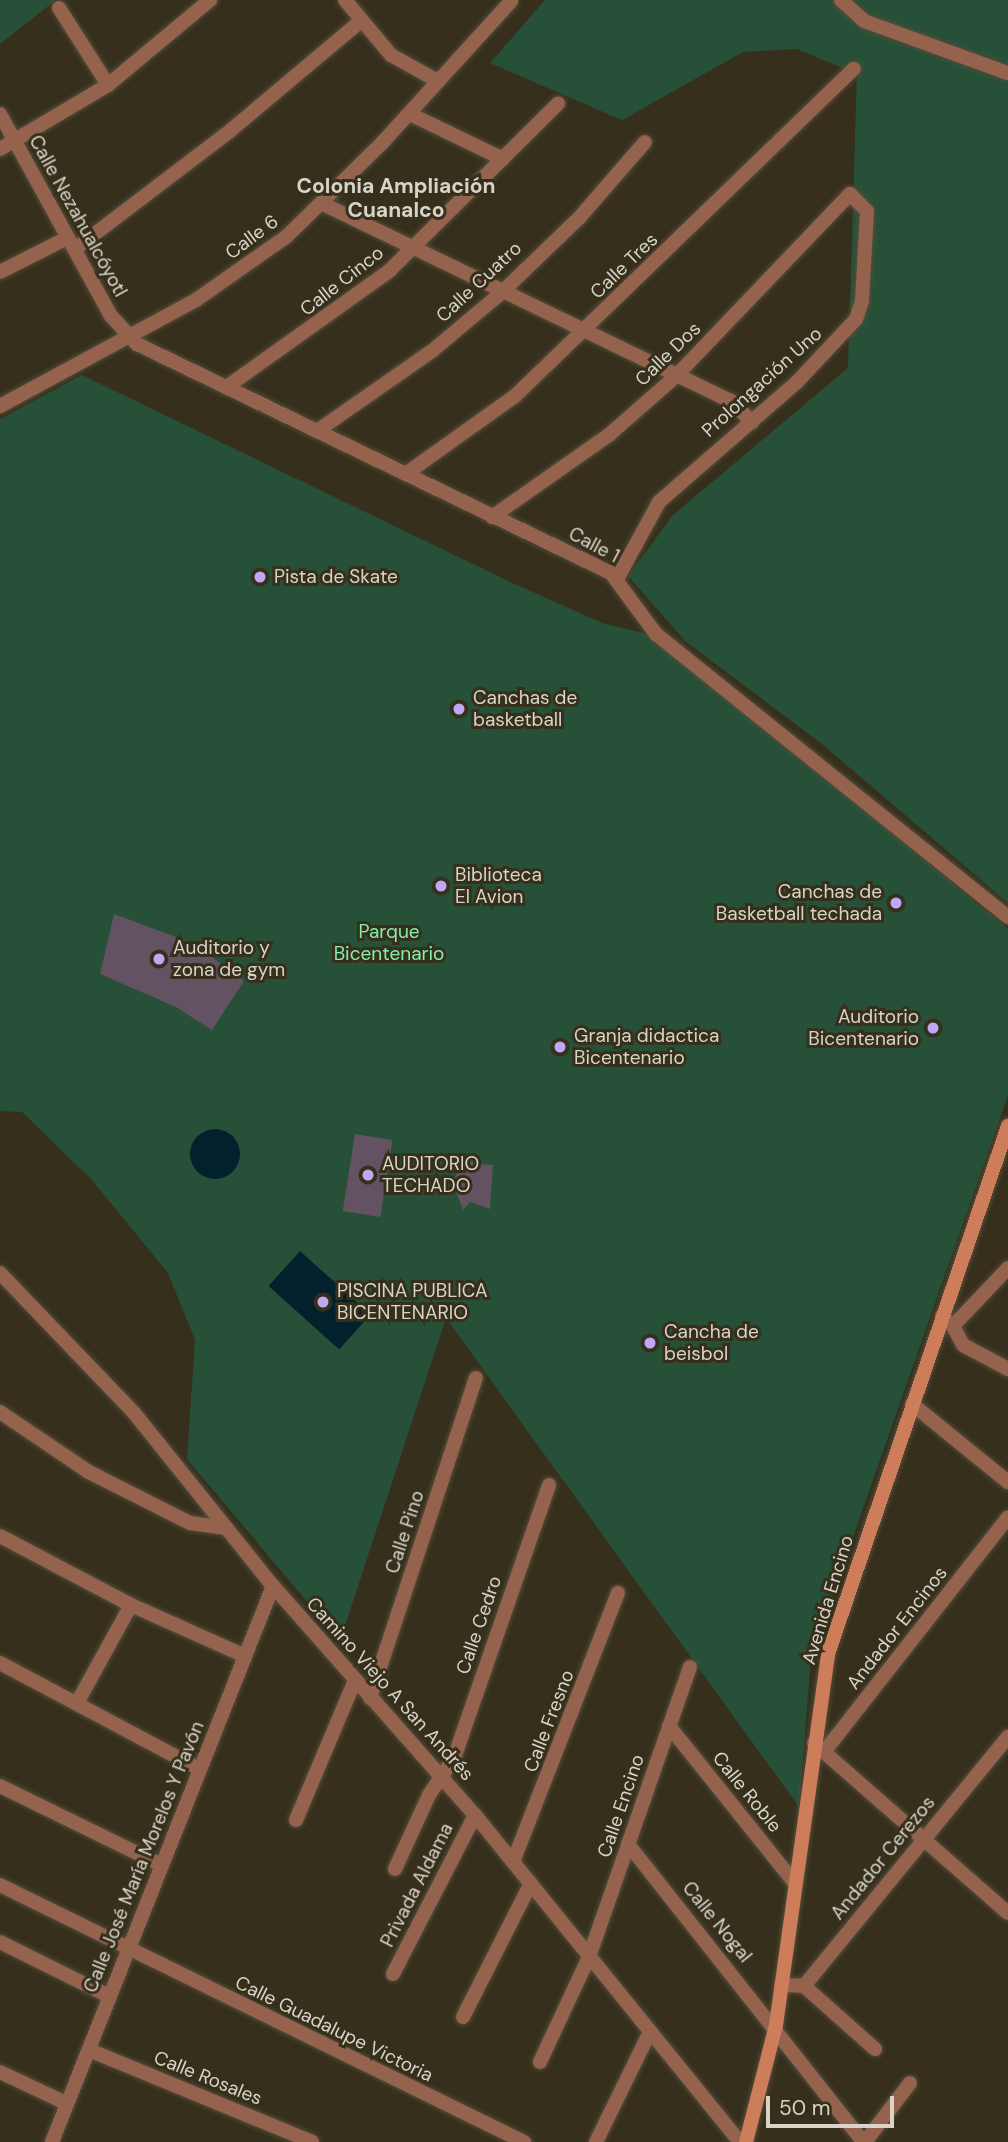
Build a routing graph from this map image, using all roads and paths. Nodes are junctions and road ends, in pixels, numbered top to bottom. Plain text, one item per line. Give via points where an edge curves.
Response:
1 (841, 0) edge
2 (347, 1) edge
3 (511, 1) edge
4 (203, 2) edge
5 (58, 8) dead end
6 (361, 21) junction
7 (854, 69) dead end
8 (1008, 73) edge
9 (436, 80) junction
10 (108, 85) junction
11 (558, 104) dead end
12 (0, 114) edge
13 (410, 114) junction
14 (645, 142) dead end
15 (17, 144) junction
16 (0, 149) edge
17 (503, 159) junction
18 (850, 194) joint
19 (323, 204) junction
20 (71, 244) junction
21 (412, 247) junction
22 (0, 272) edge
23 (501, 293) junction
24 (586, 331) junction
25 (126, 334) junction
26 (676, 376) junction
27 (228, 386) junction
28 (0, 406) edge
29 (751, 422) junction
30 (320, 429) junction
31 (407, 473) junction
32 (492, 517) junction
33 (617, 579) junction
34 (1008, 917) edge
35 (1008, 1126) edge
36 (1008, 1268) edge
37 (0, 1273) edge
38 (942, 1316) junction
39 (953, 1326) junction
40 (1008, 1369) edge
41 (476, 1378) dead end
42 (912, 1404) junction
43 (0, 1412) edge
44 (1008, 1482) edge
45 (549, 1485) dead end
46 (1008, 1517) edge
47 (227, 1528) junction
48 (0, 1536) edge
49 (273, 1586) junction
50 (618, 1593) dead end
51 (131, 1605) junction
52 (245, 1656) junction
53 (0, 1663) edge
54 (690, 1667) dead end
55 (355, 1680) junction
56 (370, 1698) junction
57 (77, 1703) junction
58 (670, 1726) junction
59 (1008, 1737) edge
60 (819, 1747) junction
61 (199, 1769) junction
62 (442, 1775) junction
63 (0, 1786) edge
64 (475, 1815) junction
65 (296, 1820) dead end
66 (923, 1839) junction
67 (628, 1844) junction
68 (513, 1862) junction
69 (161, 1865) junction
70 (395, 1869) dead end
71 (795, 1883) junction
72 (531, 1884) junction
73 (0, 1885) edge
74 (1008, 1913) edge
75 (0, 1942) edge
76 (128, 1950) junction
77 (589, 1957) junction
78 (393, 1973) dead end
79 (781, 1985) junction
80 (804, 1986) junction
81 (109, 1996) junction
82 (463, 2017) dead end
83 (776, 2025) junction
84 (650, 2032) junction
85 (875, 2049) dead end
86 (89, 2050) junction
87 (540, 2062) dead end
88 (0, 2072) edge
89 (910, 2083) dead end
90 (66, 2103) junction
91 (54, 2141) edge
92 (312, 2142) edge
93 (524, 2142) edge
94 (596, 2142) edge
95 (740, 2142) edge
96 (746, 2142) edge
97 (864, 2142) edge

1 - 8 street via 864,21
2 - 6 street
3 - 9 street, Calle 6
4 - 10 street
5 - 10 street
6 - 9 street via 391,55
6 - 20 street via 231,130
7 - 24 street, Calle Tres
9 - 13 street, Calle 6
10 - 15 street
11 - 17 street, Calle Cinco
12 - 15 street, Calle Nezahualcóyotl
13 - 17 street
13 - 19 street, Calle 6
14 - 23 street, Calle Cuatro via 580,217
15 - 16 street
15 - 20 street, Calle Nezahualcóyotl
17 - 21 street, Calle Cinco
18 - 26 street, Calle Dos
18 - 29 street, Prolongación Uno via 867,211 860,310 797,382
19 - 21 street
19 - 25 street, Calle 6 via 196,300
20 - 22 street
20 - 25 street, Calle Nezahualcóyotl
21 - 23 street
21 - 27 street, Calle Cinco via 330,318
23 - 24 street
23 - 30 street, Calle Cuatro via 432,351
24 - 26 street
24 - 31 street, Calle Tres via 516,396
25 - 27 street, Calle 1 via 150,352
25 - 28 street, Calle 6
26 - 29 street via 731,401
26 - 32 street, Calle Dos via 610,434
27 - 30 street, Calle 1
29 - 33 street, Prolongación Uno via 659,502
30 - 31 street, Calle 1
31 - 32 street, Calle 1
32 - 33 street, Calle 1
33 - 34 street, Calle 1 via 656,634
35 - 38 main road, Avenida Encino
36 - 39 street
37 - 47 street, Camino Viejo A San Andrés via 83,1355
38 - 39 street
38 - 42 main road, Avenida Encino
39 - 40 street via 963,1345
41 - 56 street, Calle Pino
42 - 44 street
42 - 60 main road, Avenida Encino via 828,1654
43 - 47 street via 89,1472 190,1523
45 - 62 street, Calle Cedro via 454,1758
46 - 60 street, Andador Encinos
47 - 49 street, Camino Viejo A San Andrés
48 - 51 street
49 - 52 street, Calle José María Morelos Y Pavón
49 - 55 street, Camino Viejo A San Andrés
50 - 68 street, Calle Fresno
51 - 52 street
51 - 57 street
52 - 61 street, Calle José María Morelos Y Pavón
53 - 57 street
54 - 58 street, Calle Encino
55 - 56 street, Camino Viejo A San Andrés
55 - 65 street
56 - 62 street, Camino Viejo A San Andrés
57 - 61 street
58 - 67 street, Calle Encino
58 - 71 street, Calle Roble
59 - 66 street, Andador Cerezos
60 - 66 street
60 - 71 main road, Avenida Encino
61 - 69 street, Calle José María Morelos Y Pavón
62 - 64 street, Camino Viejo A San Andrés
62 - 70 street, Calle Cedro
63 - 69 street
64 - 68 street, Camino Viejo A San Andrés
64 - 78 street, Privada Aldama
66 - 74 street
66 - 80 street, Andador Cerezos
67 - 77 street, Calle Encino
67 - 83 street, Calle Nogal
68 - 72 street, Camino Viejo A San Andrés
69 - 76 street, Calle José María Morelos Y Pavón
71 - 79 main road, Avenida Encino
72 - 77 street, Camino Viejo A San Andrés
72 - 82 street
73 - 76 street, Calle Guadalupe Victoria
75 - 81 street
76 - 81 street, Calle José María Morelos Y Pavón
76 - 93 street, Calle Guadalupe Victoria
77 - 84 street, Camino Viejo A San Andrés
77 - 87 street, Calle Encino
79 - 80 street
79 - 83 main road, Avenida Encino
80 - 85 street
81 - 86 street, Calle José María Morelos Y Pavón
83 - 96 main road, Avenida Encino
83 - 97 street, Calle Nogal
84 - 94 street
84 - 95 street, Camino Viejo A San Andrés
86 - 90 street, Calle José María Morelos Y Pavón
86 - 92 street, Calle Rosales
88 - 90 street
89 - 97 street
90 - 91 street, Calle José María Morelos Y Pavón

